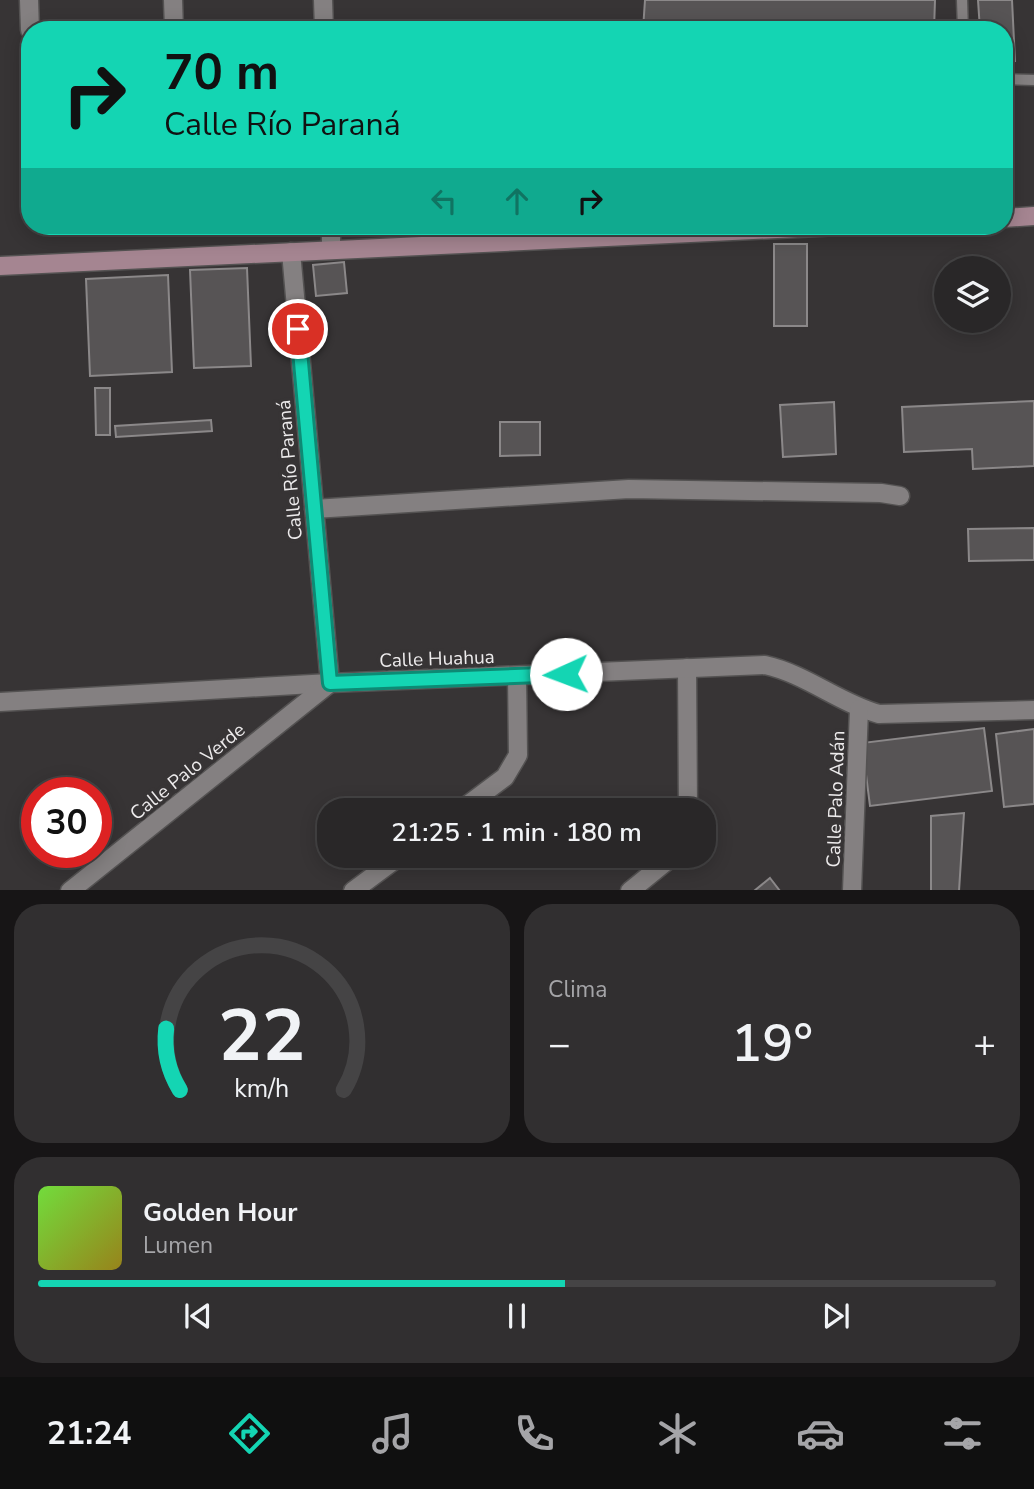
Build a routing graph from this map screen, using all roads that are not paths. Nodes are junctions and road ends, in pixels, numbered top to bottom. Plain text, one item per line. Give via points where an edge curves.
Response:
1 (29, 0) edge
2 (173, 0) edge
3 (323, 0) edge
4 (962, 0) edge
5 (30, 21) edge
6 (174, 21) edge
7 (324, 21) edge
8 (963, 21) edge
9 (1013, 79) edge
10 (1034, 80) edge
11 (1034, 216) edge
12 (1013, 217) edge
13 (331, 235) edge
14 (648, 235) edge
15 (331, 250) junction
16 (291, 252) junction
17 (0, 266) edge
18 (900, 496) dead end
19 (314, 509) junction
20 (687, 668) junction
21 (517, 676) junction
22 (330, 683) junction
23 (0, 702) edge
24 (859, 709) junction
25 (1034, 710) edge
26 (477, 798) edge
27 (688, 798) edge
28 (384, 868) edge
29 (658, 868) edge
30 (71, 890) edge
31 (354, 890) edge
32 (631, 890) edge
33 (852, 890) edge

1 - 5 street
2 - 6 street
3 - 7 street
4 - 8 lane
9 - 10 lane
11 - 12 street
13 - 15 street
14 - 15 street
15 - 16 street
16 - 17 street
16 - 19 street, Calle Río Paraná
18 - 19 street via 629,489
19 - 22 street, Calle Río Paraná
20 - 21 street, Calle Huahua
20 - 24 street, Calle Huahua via 780,668
20 - 27 street
21 - 22 street, Calle Huahua
21 - 26 street via 518,755 505,777
22 - 23 street, Calle Huahua
22 - 30 street, Calle Palo Verde
24 - 25 street, Calle Huahua via 898,716
24 - 33 street, Calle Palo Adán
28 - 31 street
29 - 32 street

